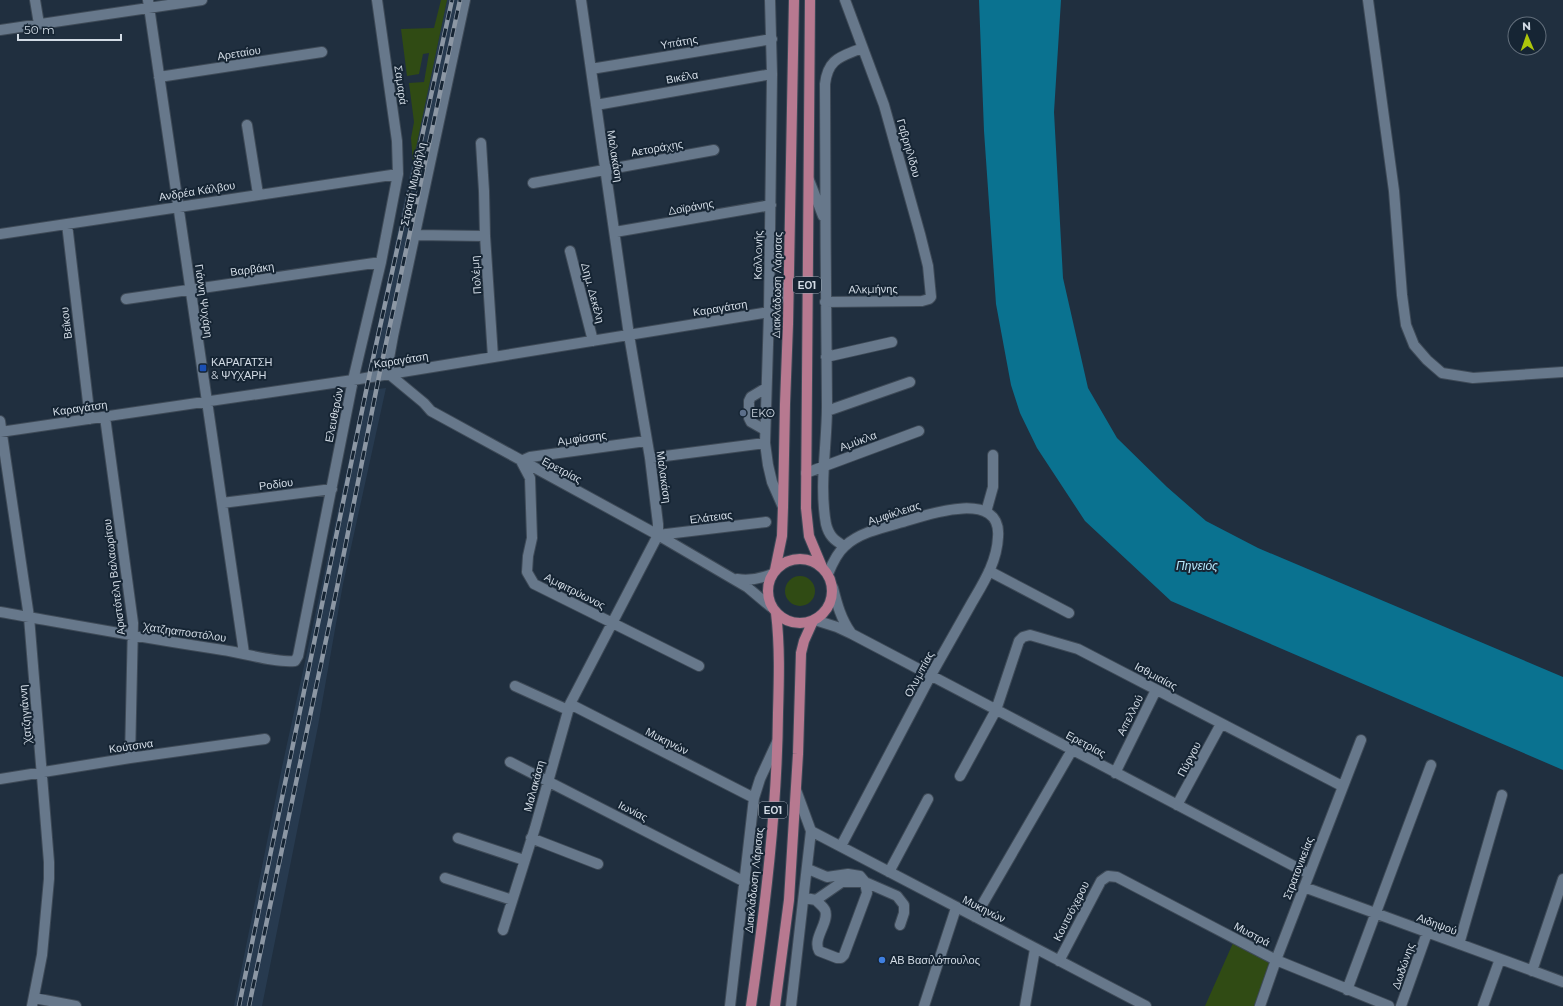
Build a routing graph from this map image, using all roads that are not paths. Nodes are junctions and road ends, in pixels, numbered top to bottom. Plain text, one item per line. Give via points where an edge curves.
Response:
1 (35, 0) edge
2 (202, 0) edge
3 (378, 0) edge
4 (465, 0) edge
5 (581, 0) edge
6 (770, 0) edge
7 (794, 0) edge
8 (810, 0) edge
9 (844, 0) edge
10 (1368, 0) edge
11 (148, 4) edge
12 (39, 24) junction
13 (0, 30) edge
14 (772, 39) junction
15 (862, 48) junction
16 (322, 52) dead end
17 (591, 69) junction
18 (772, 74) junction
19 (159, 77) junction
20 (596, 105) junction
21 (247, 125) dead end
22 (481, 143) dead end
23 (714, 150) dead end
24 (605, 170) junction
25 (398, 174) junction
26 (808, 178) junction
27 (534, 183) dead end
28 (258, 194) junction
29 (178, 206) junction
30 (771, 206) junction
31 (825, 222) junction
32 (66, 224) junction
33 (614, 232) junction
34 (0, 234) edge
35 (415, 235) junction
36 (485, 236) junction
37 (570, 251) dead end
38 (381, 262) junction
39 (789, 283) junction
40 (191, 290) junction
41 (126, 299) dead end
42 (922, 300) joint
43 (825, 302) junction
44 (769, 312) junction
45 (629, 335) junction
46 (593, 341) junction
47 (892, 342) dead end
48 (493, 357) junction
49 (826, 357) junction
50 (1563, 372) edge
51 (389, 374) junction
52 (353, 380) junction
53 (910, 382) dead end
54 (766, 388) junction
55 (207, 402) junction
56 (827, 411) junction
57 (105, 417) junction
58 (90, 419) junction
59 (0, 421) edge
60 (765, 430) junction
61 (1, 432) edge
62 (919, 432) dead end
63 (646, 441) junction
64 (765, 443) junction
65 (993, 455) dead end
66 (650, 458) junction
67 (521, 461) junction
68 (824, 466) junction
69 (806, 473) junction
70 (332, 489) junction
71 (222, 503) junction
72 (783, 507) junction
73 (986, 512) junction
74 (766, 522) dead end
75 (658, 535) junction
76 (844, 546) junction
77 (825, 570) junction
78 (989, 571) junction
79 (774, 572) junction
80 (730, 577) junction
81 (833, 588) junction
82 (774, 610) junction
83 (0, 612) edge
84 (1069, 613) dead end
85 (29, 617) junction
86 (814, 620) junction
87 (612, 623) junction
88 (852, 634) junction
89 (134, 637) junction
90 (244, 653) junction
91 (295, 661) joint
92 (698, 666) dead end
93 (931, 676) junction
94 (515, 686) dead end
95 (1156, 690) junction
96 (569, 707) junction
97 (996, 710) junction
98 (1221, 724) junction
99 (265, 739) dead end
100 (1361, 740) dead end
101 (778, 741) junction
102 (1072, 750) junction
103 (130, 758) junction
104 (510, 762) dead end
105 (1431, 765) dead end
106 (41, 772) junction
107 (1115, 773) junction
108 (960, 776) dead end
109 (0, 779) edge
110 (547, 780) junction
111 (1342, 786) junction
112 (796, 789) junction
113 (1502, 795) dead end
114 (754, 798) junction
115 (928, 799) dead end
116 (1178, 805) junction
117 (811, 832) junction
118 (458, 838) dead end
119 (531, 838) junction
120 (841, 846) junction
121 (524, 860) junction
122 (598, 864) dead end
123 (808, 870) junction
124 (889, 872) junction
125 (1308, 874) junction
126 (1108, 876) joint
127 (445, 878) dead end
128 (1563, 879) edge
129 (745, 882) junction
130 (865, 882) junction
131 (1304, 887) junction
132 (805, 898) junction
133 (512, 900) junction
134 (816, 900) junction
135 (956, 908) junction
136 (1374, 914) junction
137 (975, 917) junction
138 (900, 925) dead end
139 (503, 930) dead end
140 (1427, 933) junction
141 (1459, 944) junction
142 (1035, 949) junction
143 (1500, 959) junction
144 (1276, 960) junction
145 (1059, 961) junction
146 (1532, 971) junction
147 (1563, 982) edge
148 (1347, 990) junction
149 (33, 1002) edge
150 (76, 1006) edge
151 (730, 1006) edge
152 (751, 1006) edge
153 (775, 1006) edge
154 (791, 1006) edge
155 (924, 1006) edge
156 (1025, 1006) edge
157 (1146, 1006) edge
158 (1260, 1006) edge
159 (1389, 1006) edge
160 (1401, 1006) edge
161 (1483, 1006) edge

1 - 12 street
2 - 11 street
3 - 25 street, Σαμαρά via 397,141
4 - 35 street, Στρατή Μυριβήλη
5 - 17 street, Μαλακάση
6 - 14 street, Καλλoνής
7 - 39 main road, Διακλάδωση Λάρισας / ΕΟ1
8 - 26 main road, ΕΟ1
9 - 15 street, Γαβρηιλίδου
10 - 50 street via 1394,191 1403,303 1406,325 1414,345 1442,373 1473,378
11 - 12 street
11 - 19 street, Γιάννη Ψυχάρη
12 - 13 street
14 - 17 street, Υπάτης
14 - 18 street, Καλλoνής
15 - 31 street via 836,59 826,74
15 - 42 street, Γαβρηιλίδου via 884,105 925,253 931,296
16 - 19 street, Αρεταίου
17 - 20 street, Μαλακάση
18 - 20 street, Βικέλα
18 - 30 street, Καλλoνής
19 - 29 street, Γιάννη Ψυχάρη
20 - 24 street, Μαλακάση
21 - 28 street
22 - 36 street, Πολέμη
23 - 24 street, Αετοράχης
24 - 27 street, Αετοράχης
24 - 33 street, Μαλακάση
25 - 28 street, Ανδρέα Κάλβου
25 - 38 street, Ελευθερών
26 - 31 street
26 - 69 main road, ΕΟ1
28 - 29 street, Ανδρέα Κάλβου
29 - 32 street, Ανδρέα Κάλβου
29 - 40 street, Γιάννη Ψυχάρη
30 - 33 street, Δοϊράνης
30 - 44 street, Καλλoνής
31 - 43 street
32 - 34 street, Ανδρέα Κάλβου
32 - 58 street, Βεΐκου
33 - 45 street, Μαλακάση
35 - 36 street
35 - 51 street, Στρατή Μυριβήλη via 389,358
36 - 48 street, Πολέμη
37 - 46 street, Δημ. Δεκέλη
38 - 40 street, Βαρβάκη
38 - 52 street, Ελευθερών
39 - 44 street
39 - 72 main road, Διακλάδωση Λάρισας / ΕΟ1
40 - 41 street, Βαρβάκη
40 - 55 street, Γιάννη Ψυχάρη
42 - 43 street, Αλκμήνης
43 - 49 street
44 - 45 street, Καραγάτση
44 - 54 street, Καλλoνής
45 - 46 street, Καραγάτση
45 - 63 street, Μαλακάση
46 - 48 street, Καραγάτση
47 - 49 street
48 - 51 street, Καραγάτση
49 - 56 street
51 - 52 street, Καραγάτση
51 - 67 street, Ερετρίας via 431,411
52 - 55 street, Καραγάτση
52 - 70 street, Ελευθερών
53 - 56 street
54 - 60 street, Καλλoνής
54 - 60 street via 749,401 751,422
55 - 57 street, Καραγάτση
55 - 71 street, Γιάννη Ψυχάρη
56 - 68 street
57 - 58 street, Καραγάτση
57 - 89 street, Αριστότελη Βαλαωρίτου
58 - 61 street, Καραγάτση
59 - 61 street, Χατζηγιάννη
60 - 64 street, Καλλoνής
61 - 85 street, Χατζηγιάννη
62 - 68 street, Αμύκλα
63 - 66 street, Μαλακάση
63 - 67 street, Αμφίσσης via 530,457
64 - 66 street
64 - 72 street, Καλλoνής via 772,482
65 - 73 street via 993,487
66 - 75 street, Μαλακάση
67 - 75 street, Ερετρίας
67 - 87 street, Αμφιτρύωνος via 530,478 532,538 527,572 534,584
68 - 69 street, Αμύκλα
68 - 76 street via 828,531 831,537
69 - 77 main road, ΕΟ1 via 809,536
70 - 71 street, Ροδίου
70 - 91 street, Ελευθερών
71 - 90 street, Γιάννη Ψυχάρη
72 - 79 main road, Διακλάδωση Λάρισας / ΕΟ1 via 782,536
73 - 76 street, Αμφίκλειας via 968,508 940,511 872,532
73 - 78 street, Ολυμπίας via 998,527 998,543
74 - 75 street, Ελάτειας
75 - 80 street, Ερετρίας
75 - 87 street, Μαλακάση
76 - 77 street, Αμφίκλειας
77 - 79 main road via 813,561 793,559 783,563
77 - 81 main road, ΕΟ1
78 - 84 street
78 - 93 street, Ολυμπίας
79 - 80 street, Ερετρίας via 759,579
79 - 82 main road, ΕΟ1 via 767,590
80 - 82 street, Ερετρίας
81 - 86 main road, ΕΟ1 via 829,607
81 - 88 street via 839,612
82 - 86 main road via 793,623 803,624
82 - 101 main road, Διακλάδωση Λάρισας / ΕΟ1 via 779,648
83 - 85 street, Χατζηαποστόλου
85 - 89 street, Χατζηαποστόλου
85 - 106 street, Χατζηγιάννη
86 - 88 street, Ερετρίας
86 - 112 main road, ΕΟ1 via 801,653
87 - 92 street, Αμφιτρύωνος
87 - 96 street, Μαλακάση
88 - 93 street, Ερετρίας
89 - 90 street, Χατζηαποστόλου
89 - 103 street, Αριστότελη Βαλαωρίτου
90 - 91 street, Χατζηαποστόλου via 287,662
93 - 97 street, Ερετρίας
93 - 120 street, Ολυμπίας
94 - 96 street, Μυκηνών
95 - 97 street, Ισθμιαίας via 1078,649 1030,635 1019,641
95 - 98 street, Ισθμιαίας
95 - 107 street, Απελλού
96 - 110 street, Μαλακάση
96 - 114 street, Μυκηνών
97 - 102 street, Ερετρίας
97 - 108 street, Ισθμιαίας
98 - 111 street, Ισθμιαίας
98 - 116 street, Πύργου
99 - 103 street, Κούτσινα
100 - 111 street, Στρατονικείας
101 - 114 street
101 - 152 main road, Διακλάδωση Λάρισας / ΕΟ1 via 768,868
102 - 107 street, Ερετρίας
102 - 137 street
103 - 106 street, Κούτσινα
104 - 110 street, Ιωνίας
105 - 136 street
106 - 109 street, Κούτσινα
106 - 149 street, Χατζηγιάννη via 50,879 42,955
107 - 116 street, Ερετρίας
110 - 119 street, Μαλακάση
110 - 129 street, Ιωνίας
111 - 125 street, Στρατονικείας
112 - 117 street
112 - 153 main road, ΕΟ1 via 789,900
113 - 141 street
114 - 129 street
115 - 124 street
116 - 125 street, Ερετρίας
117 - 120 street, Μυκηνών
117 - 123 street
118 - 121 street
119 - 121 street, Μαλακάση
119 - 122 street
120 - 124 street, Μυκηνών
121 - 133 street, Μαλακάση
123 - 130 street via 827,877 848,874 860,876
123 - 132 street
124 - 135 street, Μυκηνών
125 - 131 street, Στρατονικείας
126 - 144 street, Μυστρά via 1117,877
126 - 145 street, Κουτσόχερου via 1101,881
127 - 133 street
128 - 146 street
129 - 151 street
130 - 134 street via 842,882
130 - 134 street via 867,893 841,958 818,951 816,947 826,915
130 - 138 street via 897,896 904,905
131 - 136 street, Αιδηψού
131 - 144 street, Στρατονικείας
132 - 134 street
132 - 154 street
133 - 139 street, Μαλακάση
135 - 137 street, Μυκηνών
135 - 155 street
136 - 140 street, Αιδηψού
136 - 148 street
137 - 142 street, Μυκηνών
140 - 141 street, Αιδηψού
140 - 160 street, Δωδώνης
141 - 143 street, Αιδηψού
142 - 145 street, Μυκηνών
142 - 156 street
143 - 146 street, Αιδηψού
143 - 161 street
144 - 148 street, Μυστρά
144 - 158 street, Στρατονικείας
145 - 157 street, Μυκηνών
146 - 147 street, Αιδηψού
148 - 159 street, Μυστρά
149 - 150 street

